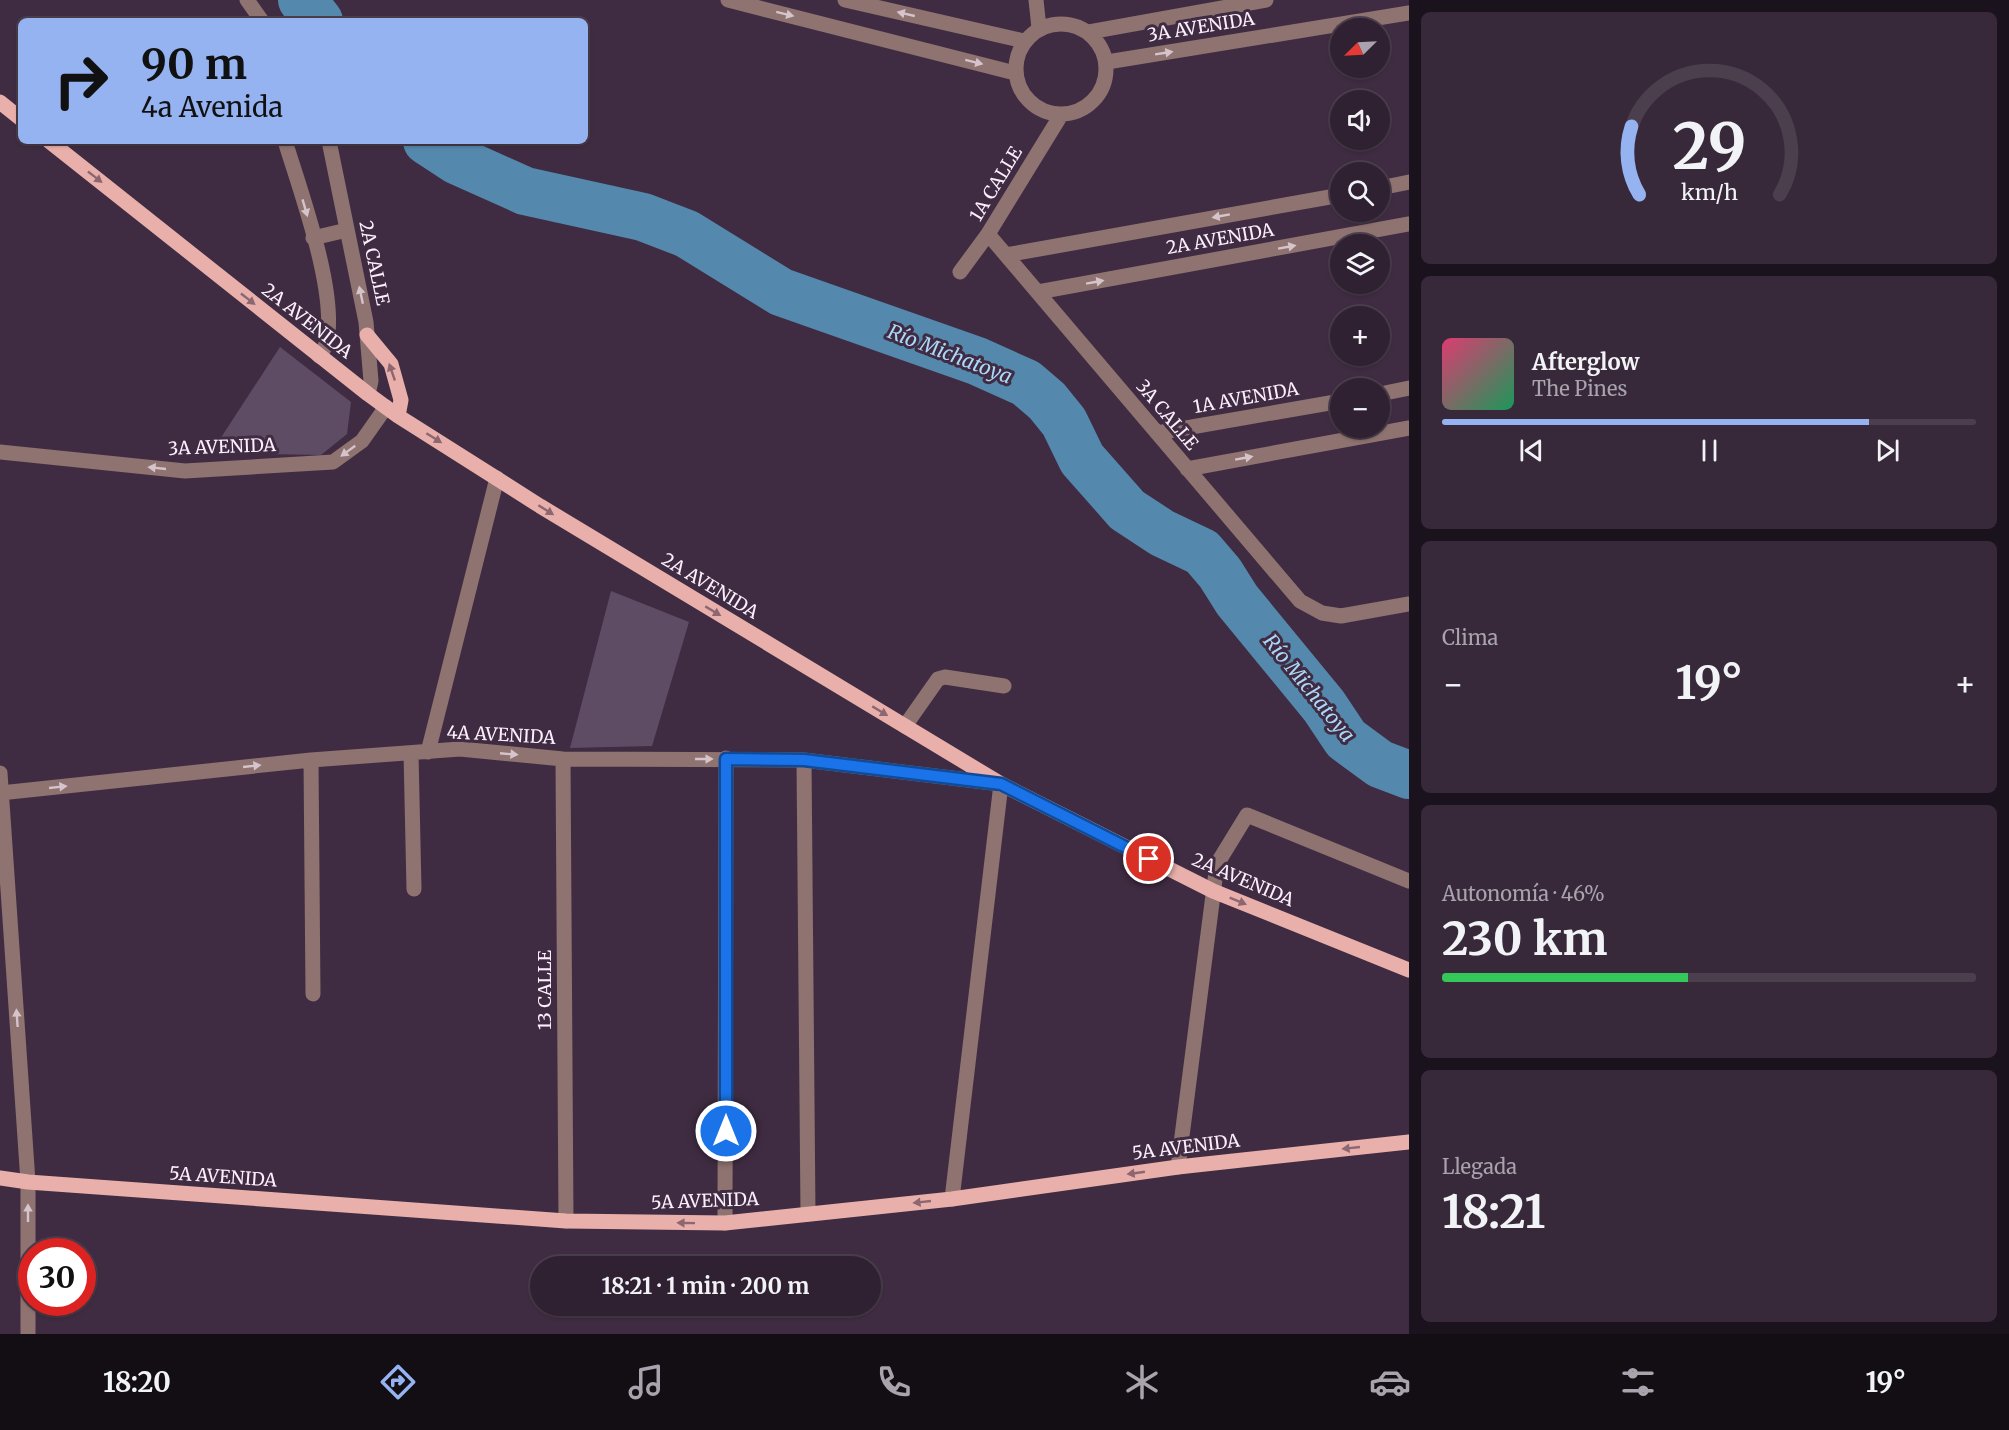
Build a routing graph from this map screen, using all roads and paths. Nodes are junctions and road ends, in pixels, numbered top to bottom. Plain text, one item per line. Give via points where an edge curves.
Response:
1 (247, 0) edge
2 (728, 0) edge
3 (845, 0) edge
4 (1036, 0) edge
5 (1266, 0) edge
6 (1409, 13) edge
7 (260, 18) edge
8 (1039, 28) junction
9 (1089, 32) junction
10 (1024, 41) junction
11 (1107, 62) junction
12 (1015, 73) junction
13 (0, 102) edge
14 (1061, 115) junction
15 (18, 117) edge
16 (53, 144) edge
17 (286, 144) edge
18 (330, 144) edge
19 (1409, 182) edge
20 (1390, 186) edge
21 (1330, 197) edge
22 (1409, 225) edge
23 (347, 230) junction
24 (988, 234) junction
25 (313, 238) junction
26 (1006, 255) junction
27 (960, 272) dead end
28 (1038, 292) junction
29 (367, 335) junction
30 (319, 356) junction
31 (1409, 388) edge
32 (1390, 392) edge
33 (368, 394) junction
34 (1330, 403) edge
35 (392, 412) junction
36 (1409, 428) edge
37 (1157, 434) junction
38 (0, 452) edge
39 (1187, 469) junction
40 (497, 478) junction
41 (1409, 604) edge
42 (1004, 686) dead end
43 (905, 726) junction
44 (428, 752) junction
45 (411, 753) junction
46 (563, 759) junction
47 (726, 759) junction
48 (311, 760) junction
49 (804, 760) junction
50 (0, 774) edge
51 (1001, 784) junction
52 (1, 793) edge
53 (1409, 881) edge
54 (414, 889) dead end
55 (1213, 891) junction
56 (1409, 970) edge
57 (313, 994) dead end
58 (1409, 1142) edge
59 (1178, 1167) junction
60 (0, 1178) edge
61 (28, 1182) junction
62 (951, 1199) junction
63 (808, 1214) junction
64 (566, 1221) junction
65 (725, 1224) junction
66 (28, 1334) edge

1 - 7 street
2 -> 12 street
10 -> 3 street
4 - 8 street
5 - 9 street, 3A AVENIDA
11 -> 6 street, 3A AVENIDA
8 - 9 street via 1071,23
8 - 10 street
9 - 11 street
10 - 12 street
11 - 14 street via 1105,82 1096,99 1086,108
12 - 14 street via 1030,103
13 - 15 main road
14 - 24 street, 1A CALLE
16 -> 30 main road, 2A AVENIDA
17 -> 25 street
18 - 23 street, 2A CALLE
19 - 20 street
21 -> 26 street, 2A AVENIDA
28 -> 22 street, 2A AVENIDA
23 - 25 street
29 -> 23 street, 2A CALLE
24 - 26 street, 3A CALLE
24 - 27 street, 1A CALLE
25 - 30 street via 325,281 329,319 326,345
26 - 28 street, 3A CALLE
28 - 37 street, 3A CALLE
29 - 33 street, 2A CALLE via 371,381
35 -> 29 main road via 401,400 391,364
30 - 33 main road, 2A AVENIDA
31 - 32 street
33 - 35 main road, 2A AVENIDA
34 - 37 street, 1A AVENIDA
35 -> 38 street, 3A AVENIDA via 333,462 185,471
35 -> 40 main road, 2A AVENIDA
39 -> 36 street
37 - 39 street, 3A CALLE
39 - 41 street, 3A CALLE via 1300,601 1322,613 1341,616
40 -> 43 main road, 2A AVENIDA
40 - 44 street
42 - 43 street via 938,679
43 - 51 main road, 2A AVENIDA
44 - 45 street, 4A AVENIDA
44 -> 46 street, 4A AVENIDA via 460,749
45 - 48 street, 4A AVENIDA
45 - 54 street
46 -> 47 street, 4A AVENIDA
46 - 64 street, 13 CALLE
47 - 49 street, 4A AVENIDA
47 - 65 street
52 -> 48 street, 4A AVENIDA
48 - 57 street
49 - 51 street, 4A AVENIDA
49 - 63 street
50 - 52 street
51 - 55 main road, 2A AVENIDA
51 - 62 street
61 -> 52 street
53 - 55 street via 1247,815 1217,864
55 -> 56 main road, 2A AVENIDA
55 - 59 street
58 -> 59 main road, 5A AVENIDA
59 -> 62 main road, 5A AVENIDA
60 - 61 main road, 5A AVENIDA
61 - 64 main road, 5A AVENIDA
66 -> 61 street
62 -> 63 main road, 5A AVENIDA
63 - 65 main road, 5A AVENIDA
65 -> 64 main road, 5A AVENIDA

